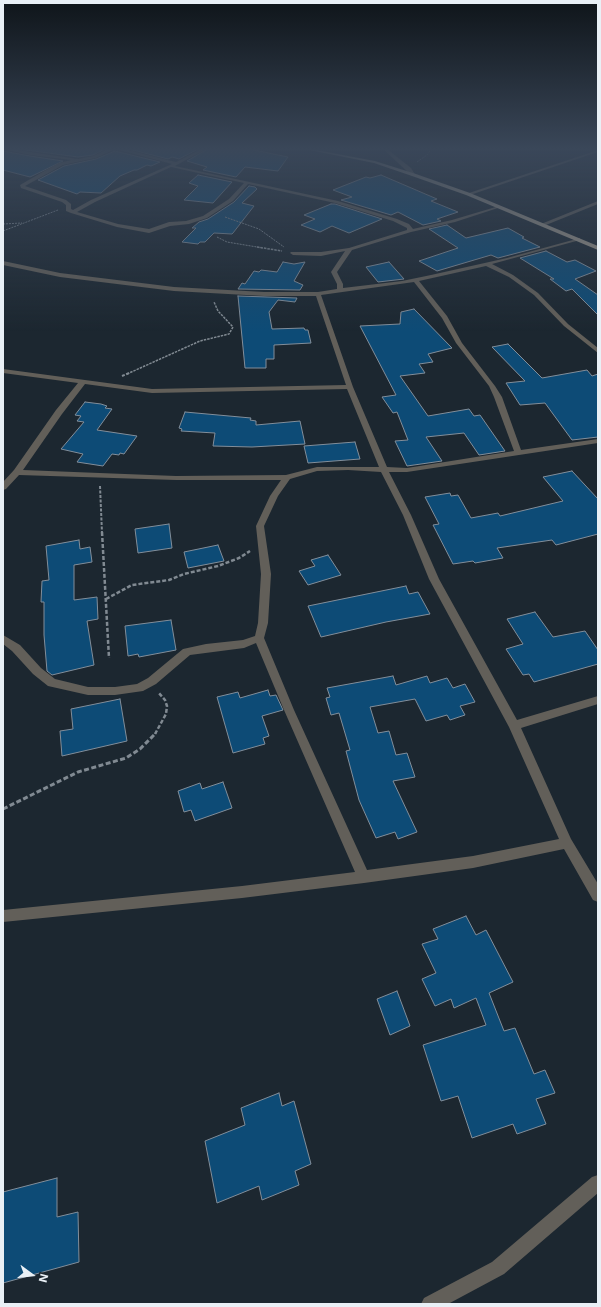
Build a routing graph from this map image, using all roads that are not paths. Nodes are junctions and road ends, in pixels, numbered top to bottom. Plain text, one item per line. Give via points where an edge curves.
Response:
1 (75, 209) edge
2 (217, 209) edge
3 (359, 209) edge
4 (492, 209) edge
5 (504, 209) edge
6 (581, 209) edge
7 (70, 211) joint
8 (544, 224) junction
9 (410, 231) junction
10 (578, 239) junction
11 (598, 248) edge
12 (350, 249) junction
13 (293, 253) road end
14 (3, 263) edge
15 (487, 264) junction
16 (12, 266) junction
17 (3, 272) edge
18 (415, 280) junction
19 (340, 290) junction
20 (318, 294) junction
21 (598, 351) edge
22 (3, 371) edge
23 (83, 382) junction
24 (350, 387) junction
25 (598, 441) edge
26 (518, 452) junction
27 (384, 470) junction
28 (17, 472) junction
29 (287, 477) junction
30 (3, 487) edge
31 (258, 638) junction
32 (3, 639) edge
33 (598, 700) edge
34 (514, 725) junction
35 (567, 843) junction
36 (364, 877) junction
37 (598, 896) edge
38 (3, 916) edge
39 (598, 1183) edge
40 (430, 1304) edge

1 - 7 street
2 - 7 street via 187,223 169,224 149,231 117,225
3 - 9 street via 407,225
4 - 9 street
5 - 8 main road
6 - 8 street
8 - 10 main road
9 - 12 street
10 - 11 main road
10 - 15 street
12 - 13 street via 322,254
12 - 19 street via 340,260 334,273 339,281
14 - 16 street
15 - 18 street
15 - 21 street via 531,290 566,325
16 - 17 street
16 - 20 street via 151,287 207,292
18 - 19 street
18 - 26 street via 445,317 459,344 492,386
19 - 20 street
20 - 24 street
22 - 23 street
23 - 24 street via 152,391
23 - 28 street
24 - 27 street
25 - 26 street
26 - 27 street via 422,468
27 - 29 street via 317,469
27 - 34 street via 407,515 434,579
28 - 29 street via 170,478
28 - 30 street
29 - 31 street via 274,496 260,530 266,574 263,623
31 - 32 street via 244,644 187,652 145,685 132,690 115,691 88,691 61,686 44,677 16,648
31 - 36 street
33 - 34 street
34 - 35 street
35 - 36 street via 473,862
35 - 37 street
36 - 38 street
39 - 40 street via 498,1268

